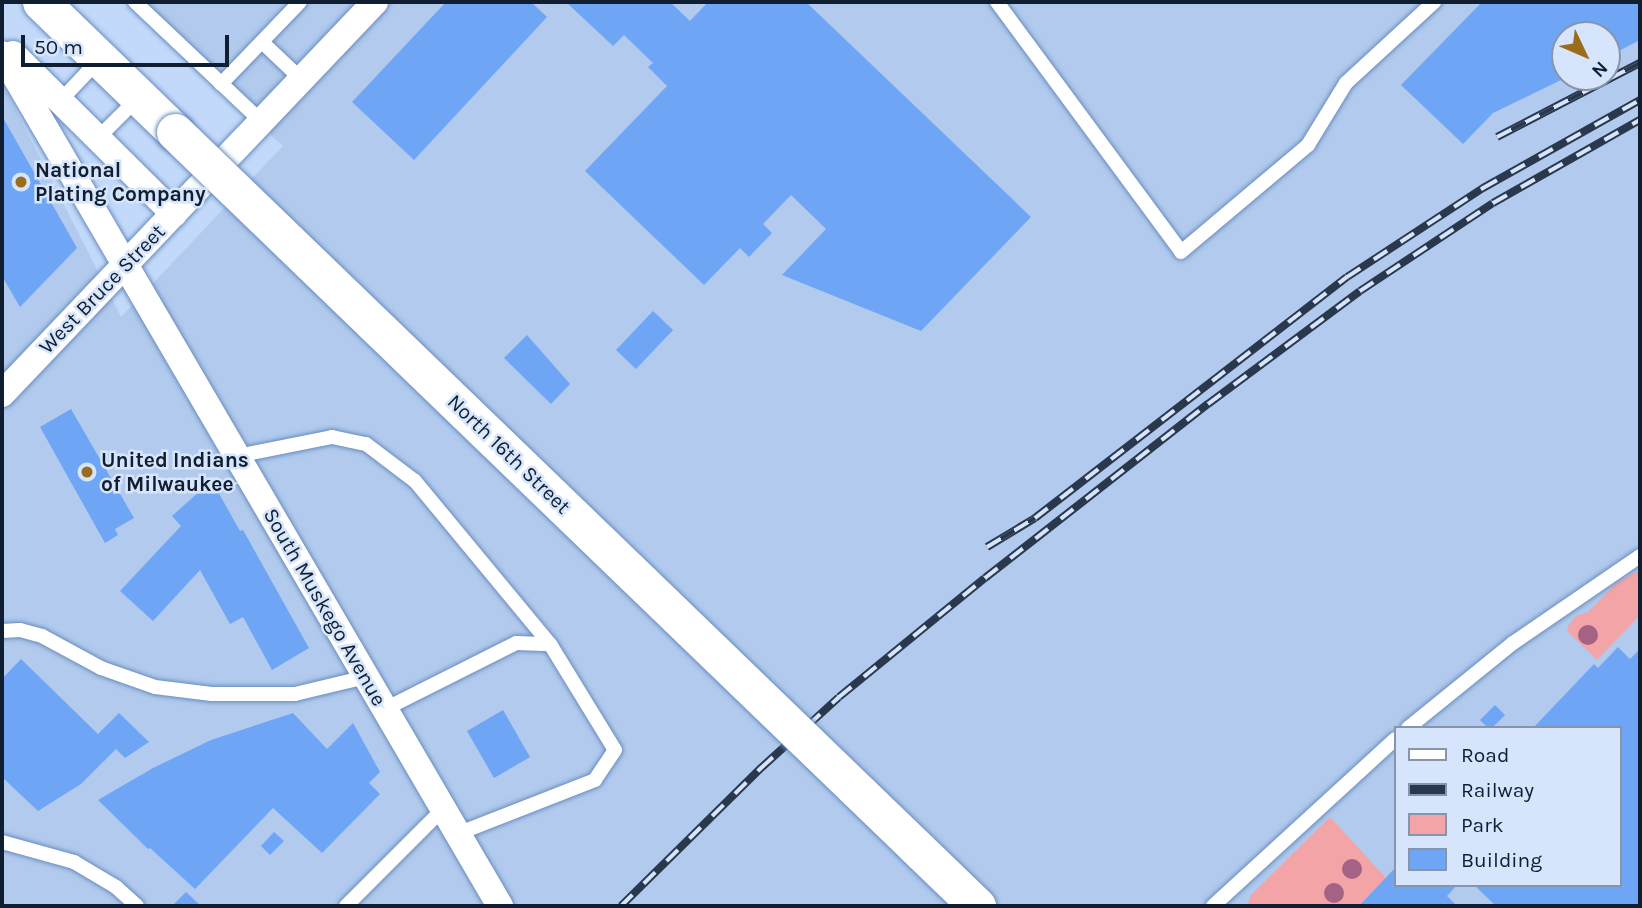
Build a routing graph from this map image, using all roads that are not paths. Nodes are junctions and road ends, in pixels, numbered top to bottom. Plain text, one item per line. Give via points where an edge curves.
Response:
1 (41, 2) edge
2 (135, 2) edge
3 (300, 2) edge
4 (997, 2) edge
5 (1434, 2) edge
6 (370, 3) edge
7 (62, 16) edge
8 (262, 42) junction
9 (2, 43) edge
10 (2, 54) edge
11 (95, 64) dead end
12 (301, 79) junction
13 (221, 84) junction
14 (136, 99) dead end
15 (60, 101) junction
16 (261, 121) junction
17 (98, 138) junction
18 (174, 214) junction
19 (125, 266) junction
20 (2, 394) edge
21 (237, 456) junction
22 (1640, 556) edge
23 (2, 631) edge
24 (550, 644) junction
25 (366, 677) junction
26 (385, 709) junction
27 (1410, 726) edge
28 (1394, 740) edge
29 (443, 809) junction
30 (457, 834) junction
31 (2, 842) edge
32 (136, 906) edge
33 (346, 906) edge
34 (500, 906) edge
35 (977, 906) edge
36 (1213, 906) edge

1 - 7 main road, North 16th Street
2 - 13 lane
3 - 8 lane
4 - 5 lane via 1181,253 1308,145 1346,83
6 - 12 street, West Bruce Street
7 - 35 main road, North 16th Street, bridge
8 - 12 lane
8 - 13 lane
9 - 15 street
10 - 19 street, South Muskego Avenue
11 - 15 lane
12 - 16 street, West Bruce Street
13 - 16 lane
14 - 17 lane
15 - 17 street
16 - 18 street, West Bruce Street
17 - 18 street
18 - 19 street, West Bruce Street
19 - 20 street, West Bruce Street
19 - 21 street, South Muskego Avenue
21 - 24 lane via 332,437 366,444 415,481
21 - 25 street, South Muskego Avenue
22 - 27 lane via 1513,643
23 - 25 lane via 42,636 101,668 178,690 295,694
24 - 26 lane via 516,643
24 - 30 lane via 615,750 595,780
25 - 26 street, South Muskego Avenue
26 - 29 street, South Muskego Avenue
28 - 36 lane
29 - 30 street, South Muskego Avenue
29 - 33 lane
30 - 34 street, South Muskego Avenue
31 - 32 lane via 74,862 116,887

